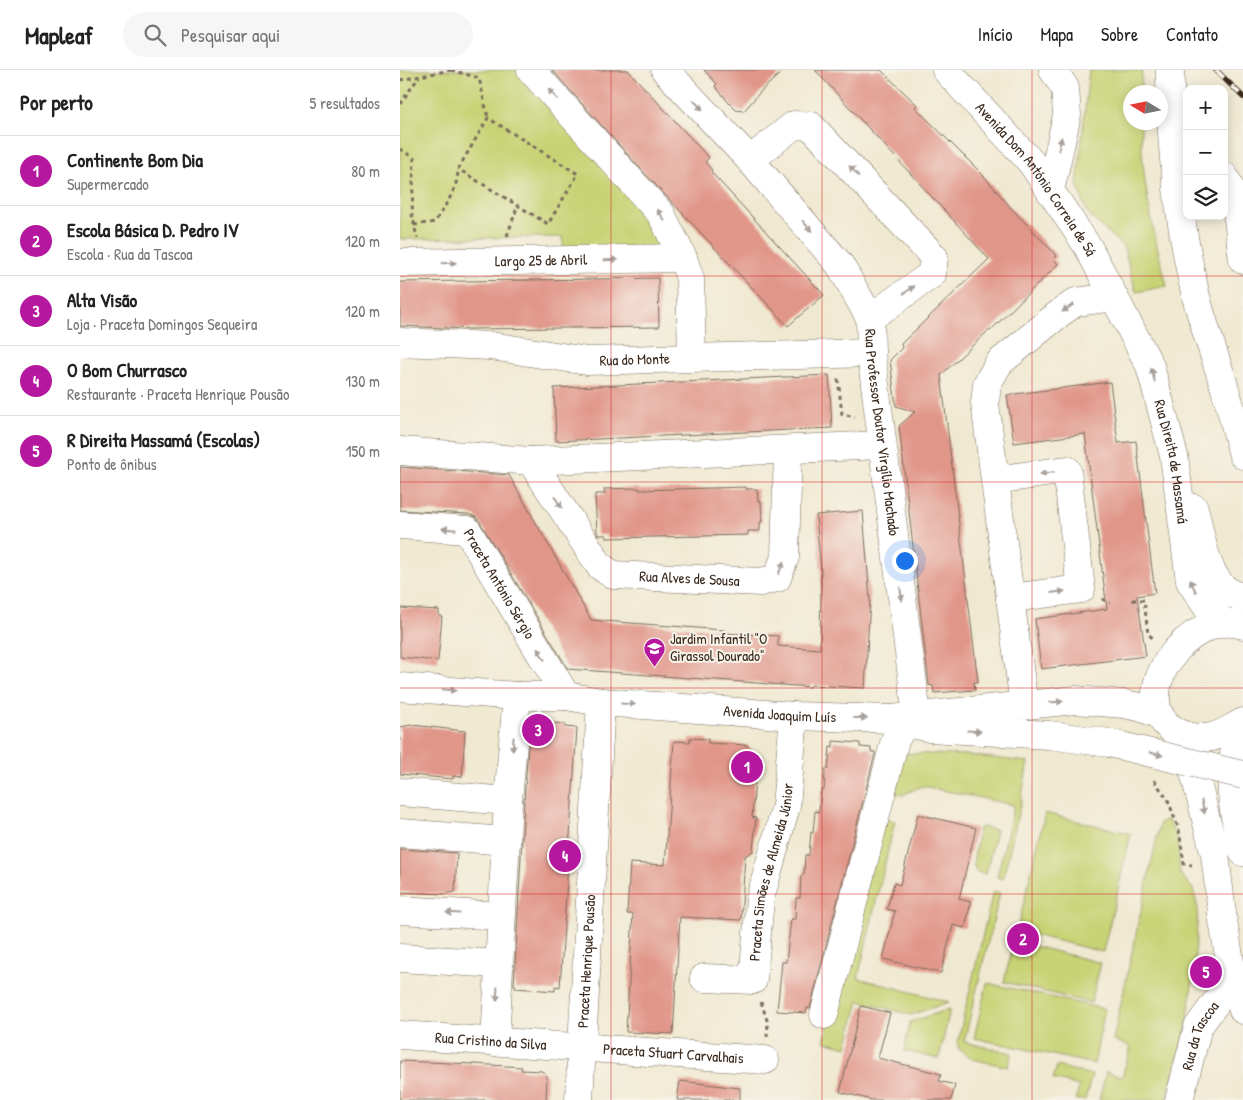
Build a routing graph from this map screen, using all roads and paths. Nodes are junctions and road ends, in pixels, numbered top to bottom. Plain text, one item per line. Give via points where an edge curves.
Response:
1 (451, 70) edge
2 (532, 70) edge
3 (665, 70) edge
4 (946, 70) edge
5 (1053, 70) edge
6 (1170, 70) edge
7 (419, 77) junction
8 (400, 80) edge
9 (400, 102) edge
10 (1170, 102) junction
11 (488, 118) junction
12 (1183, 123) edge
13 (400, 149) edge
14 (750, 160) junction
15 (458, 169) junction
16 (1180, 174) edge
17 (1227, 175) edge
18 (1050, 191) junction
19 (1234, 191) edge
20 (518, 205) dead end
21 (414, 225) junction
22 (417, 239) dead end
23 (506, 239) dead end
24 (1242, 251) edge
25 (683, 258) junction
26 (400, 263) edge
27 (1114, 298) junction
28 (870, 318) junction
29 (400, 342) edge
30 (871, 353) junction
31 (835, 354) junction
32 (692, 357) junction
33 (1225, 389) junction
34 (1243, 416) edge
35 (858, 417) dead end
36 (882, 445) junction
37 (788, 450) junction
38 (400, 452) edge
39 (1243, 455) edge
40 (1174, 456) junction
41 (532, 461) junction
42 (995, 480) junction
43 (400, 525) edge
44 (1243, 597) edge
45 (1010, 598) junction
46 (1132, 600) dead end
47 (1234, 624) edge
48 (1173, 654) junction
49 (400, 686) edge
50 (518, 696) junction
51 (566, 696) junction
52 (601, 702) junction
53 (1024, 706) junction
54 (794, 716) junction
55 (905, 719) junction
56 (1166, 722) junction
57 (1243, 722) edge
58 (1243, 775) edge
59 (1146, 778) dead end
60 (400, 792) edge
61 (508, 801) junction
62 (400, 833) edge
63 (506, 842) junction
64 (1243, 852) edge
65 (1216, 865) junction
66 (400, 910) edge
67 (502, 916) junction
68 (400, 958) edge
69 (499, 964) junction
70 (704, 978) dead end
71 (1233, 979) junction
72 (753, 980) junction
73 (1243, 1010) edge
74 (824, 1015) dead end
75 (400, 1035) edge
76 (495, 1042) junction
77 (582, 1047) junction
78 (765, 1060) joint
79 (579, 1100) edge
80 (1179, 1100) edge

1 - 7 path
1 - 11 path via 479,78
25 -> 2 street via 661,214
3 -> 14 street, Rua Professor Doutor Virgílio Machado
4 - 18 street, Avenida Dom António Correia de Sá via 1031,162
18 -> 5 street via 1067,116 1065,88
6 - 10 street
7 - 8 path
7 - 9 path
10 - 12 street
10 - 16 street
11 - 15 path
11 - 15 path via 578,174 548,224
13 - 21 path via 414,158
14 -> 28 street, Rua Professor Doutor Virgílio Machado via 840,265
28 -> 14 street via 932,274 934,257 811,126 794,125
15 - 21 path via 454,191 435,222
16 - 33 street via 1182,227 1194,290
17 - 19 street
18 - 27 street, Avenida Dom António Correia de Sá via 1088,247
19 - 24 street
20 - 23 path
21 - 22 path
26 -> 25 street, Largo 25 de Abril
25 - 32 street via 690,279
40 -> 27 street, Rua Direita de Massamá via 1150,366
27 -> 42 street via 1076,302 1000,364 987,384 985,403
28 - 30 street, Rua Professor Doutor Virgílio Machado
29 - 32 street, Rua do Monte via 491,346 587,361
30 - 31 street, Rua do Monte
30 - 36 street, Rua Professor Doutor Virgílio Machado
31 - 32 street, Rua do Monte
31 - 35 path via 842,414
33 - 34 street
33 - 39 street
36 - 37 street
36 -> 55 street, Rua Professor Doutor Virgílio Machado
37 - 41 street
41 -> 37 street, Rua Alves de Sousa via 600,566 613,576 761,582 777,578 786,557
38 - 41 street
40 - 44 street via 1192,498 1206,559 1217,580 1233,595
47 -> 40 street, Rua Direita de Massamá via 1207,607 1190,581
42 - 45 street
45 -> 42 street via 1081,589 1067,470
51 -> 43 street, Praceta António Sérgio via 467,530
45 - 53 street
46 - 48 path via 1144,600 1148,634
47 - 48 street via 1198,631
48 - 56 street via 1161,672 1156,692
49 -> 50 street, Avenida Joaquim Luís
50 - 51 street, Avenida Joaquim Luís
50 -> 61 street
51 - 52 street, Avenida Joaquim Luís
52 -> 54 street, Avenida Joaquim Luís
52 - 77 street, Praceta Henrique Pousão
53 - 55 street, Avenida Joaquim Luís
53 -> 56 street, Avenida Joaquim Luís via 1075,700 1100,702 1139,707
54 -> 55 street, Avenida Joaquim Luís
54 - 72 street, Praceta Simões de Almeida Júnior via 786,806 760,899
55 -> 58 street, bridge via 930,728 1049,735 1109,743
55 - 74 street via 895,740
56 - 57 street, Avenida Joaquim Luís via 1186,736 1209,737
56 -> 65 street via 1187,754 1196,779
57 - 64 street via 1234,750 1231,784
59 - 65 path via 1154,780 1168,800 1179,830 1184,864
60 - 61 street
61 - 63 street
62 - 63 street
63 - 67 street
65 - 71 street
67 -> 66 street
67 - 69 street
68 - 69 street
69 -> 76 street
70 - 72 street, Praceta Simões de Almeida Júnior
71 - 73 street
71 - 80 street, Rua da Tascoa via 1198,1027
72 - 78 path via 768,1023
75 - 76 street, Rua Cristino da Silva
76 - 77 street, Rua Cristino da Silva
77 - 78 street, Praceta Stuart Carvalhais
77 - 79 street, Praceta Henrique Pousão

